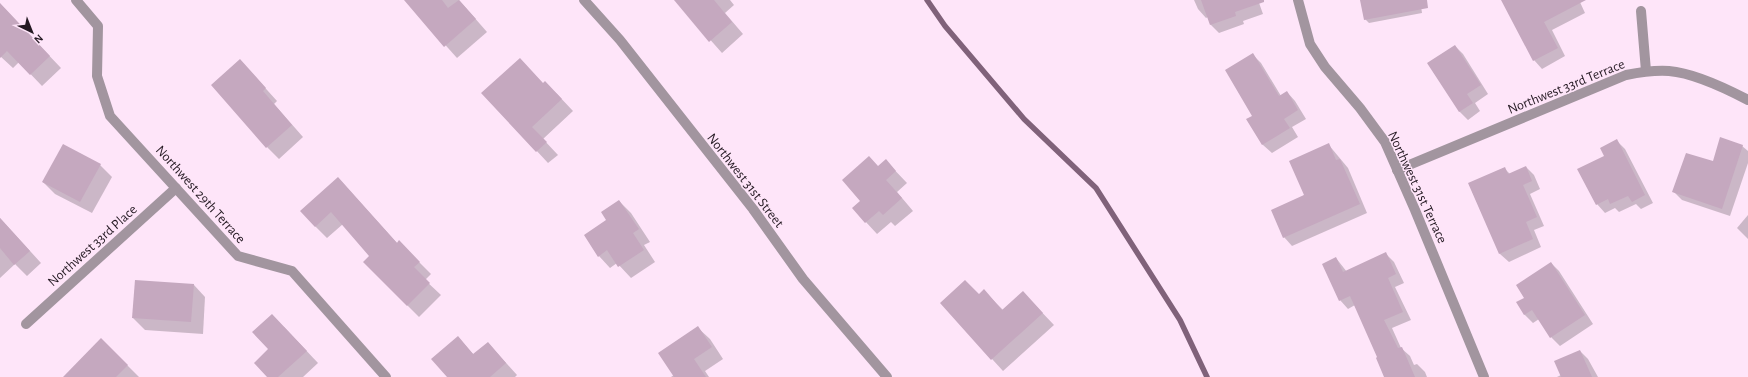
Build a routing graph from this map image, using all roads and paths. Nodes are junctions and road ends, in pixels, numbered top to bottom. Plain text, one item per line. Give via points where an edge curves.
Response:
1 (76, 0) edge
2 (584, 0) edge
3 (1298, 0) edge
4 (1641, 10) dead end
5 (1646, 71) junction
6 (1748, 100) edge
7 (1397, 170) junction
8 (176, 188) junction
9 (26, 324) dead end
10 (380, 375) edge
11 (887, 377) edge
12 (1484, 377) edge

1 - 8 street, Northwest 29th Terrace via 98,26 97,76 110,116
2 - 11 street, Northwest 31st Street via 620,40 753,209 803,279
3 - 7 street, Northwest 31st Terrace via 1310,44 1325,67 1385,142
4 - 5 street
5 - 6 street, Northwest 33rd Terrace via 1671,71 1694,77
5 - 7 street, Northwest 33rd Terrace via 1626,75
7 - 12 street, Northwest 31st Terrace
8 - 9 street, Northwest 33rd Place
8 - 10 street, Northwest 29th Terrace via 238,256 292,271

